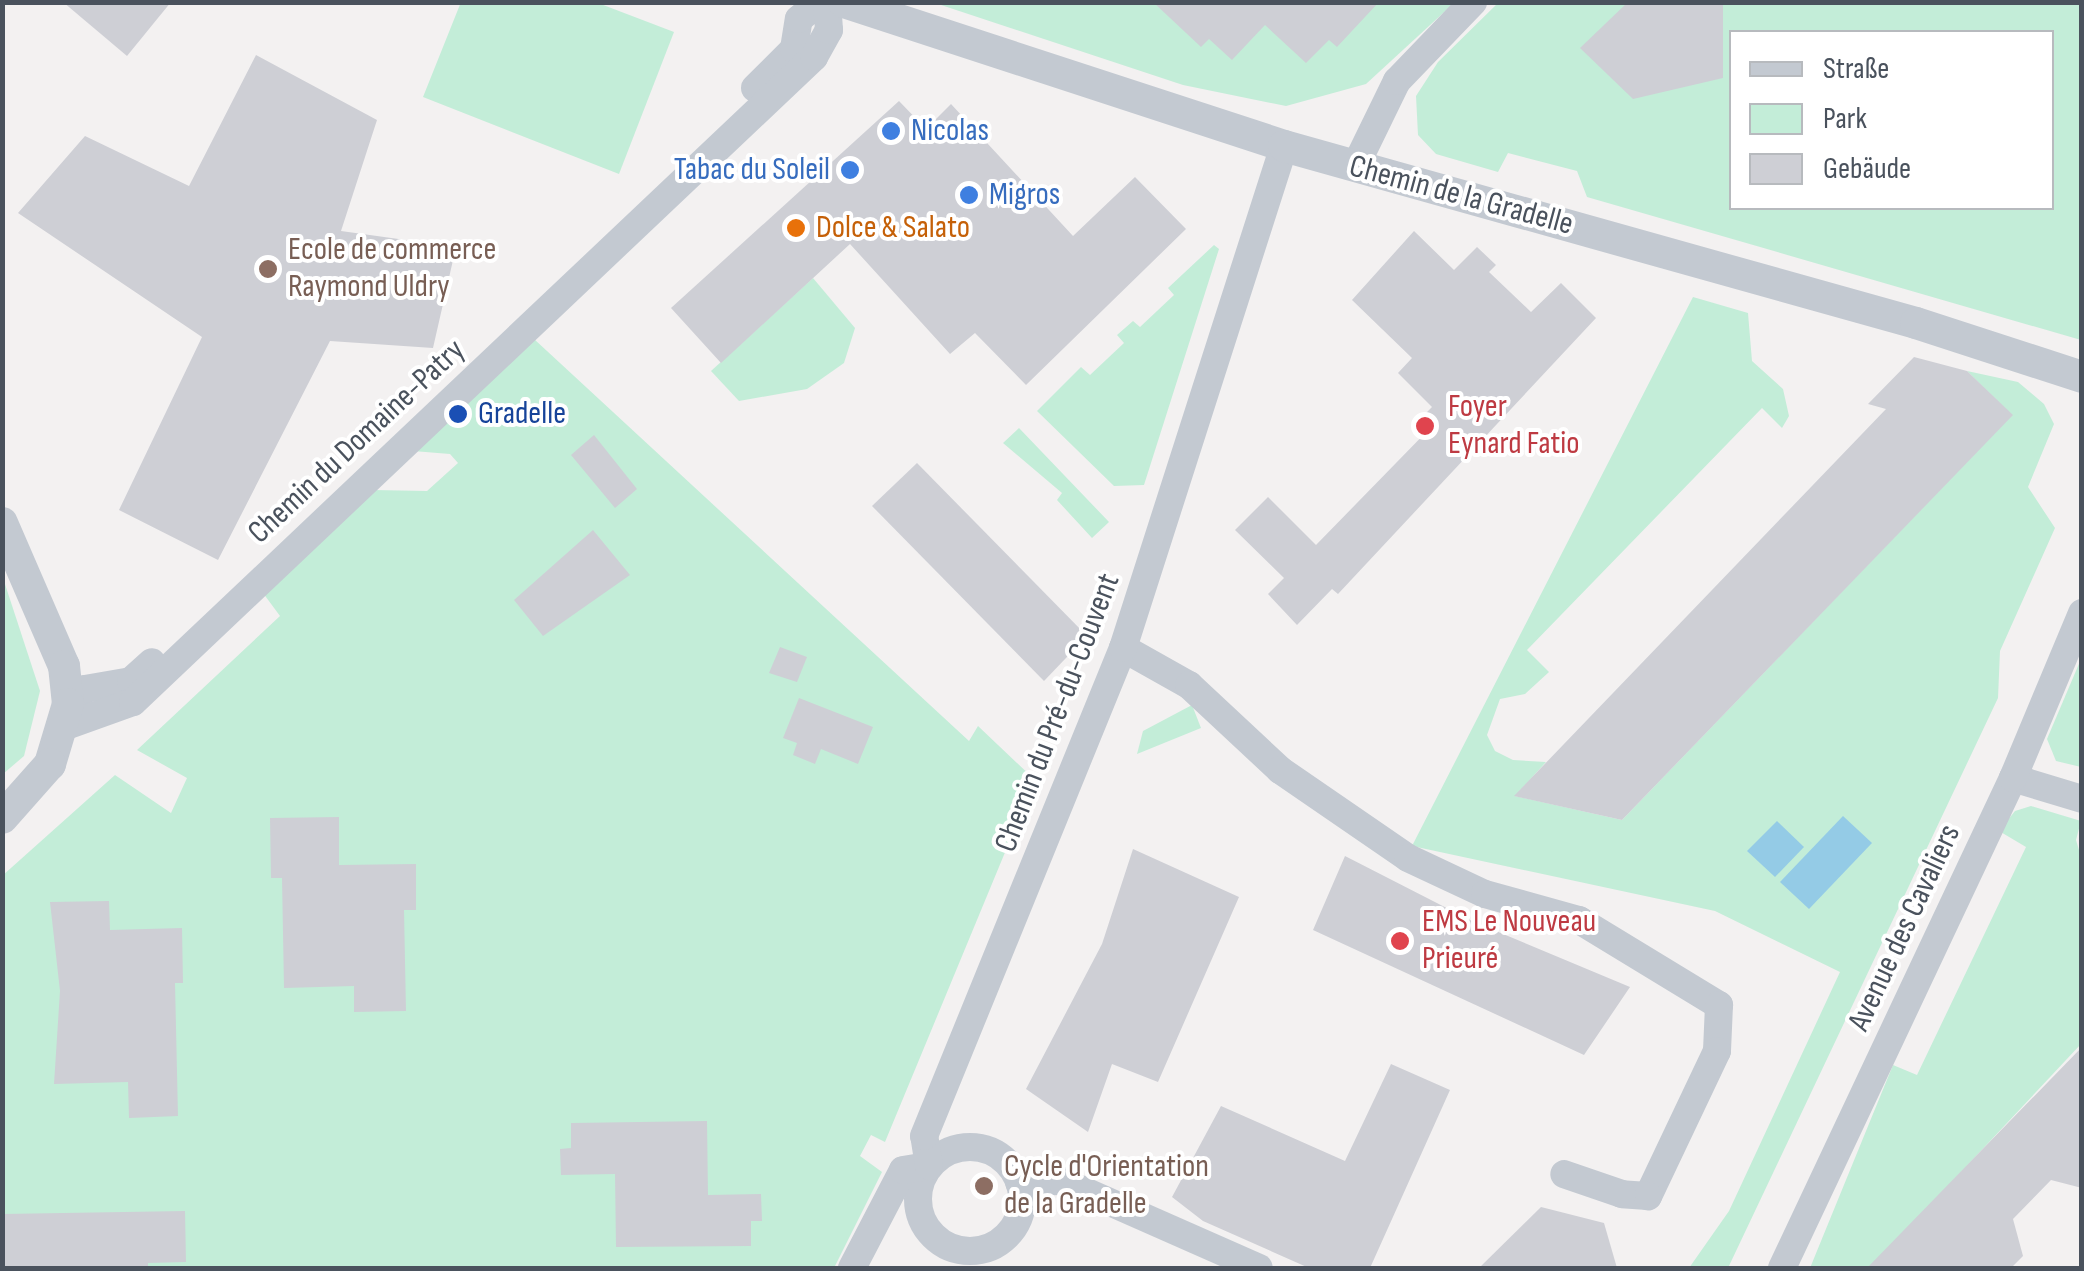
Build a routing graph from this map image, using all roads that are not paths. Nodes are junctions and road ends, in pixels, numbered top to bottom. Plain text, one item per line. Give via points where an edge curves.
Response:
1 (819, 2) edge
2 (826, 2) edge
3 (844, 2) edge
4 (1474, 2) edge
5 (1284, 146) junction
6 (1355, 167) junction
7 (2082, 376) edge
8 (2, 523) edge
9 (2082, 612) edge
10 (1123, 648) junction
11 (65, 716) junction
12 (2014, 778) junction
13 (2082, 798) edge
14 (2, 818) edge
15 (929, 1166) junction
16 (1564, 1174) dead end
17 (1019, 1182) junction
18 (852, 1268) edge
19 (1260, 1268) edge
20 (1782, 1268) edge

1 - 11 street, Chemin du Domaine-Patry via 800,19 794,49 702,142 131,681 85,689
2 - 11 street, Chemin du Domaine-Patry via 830,30 814,57 134,702
3 - 5 street, Chemin de la Gradelle
4 - 6 street via 1398,81
5 - 6 street, Chemin de la Gradelle
5 - 10 street, Chemin du Pré-du-Couvent
6 - 7 street, Chemin de la Gradelle via 1916,323
8 - 11 street via 64,666
9 - 12 street, Avenue des Cavaliers
10 - 15 street, Chemin du Pré-du-Couvent via 924,1136
10 - 16 street via 1189,684 1280,770 1408,858 1485,894 1579,920 1719,1006 1717,1051 1648,1196
11 - 14 street via 50,764
12 - 13 street
12 - 20 street, Avenue des Cavaliers
15 - 17 street via 960,1148 978,1148 1008,1163
15 - 17 street via 918,1198 920,1215 942,1242 958,1249 975,1251 1004,1238 1021,1211
15 - 18 street via 903,1170
17 - 19 street via 1062,1181

